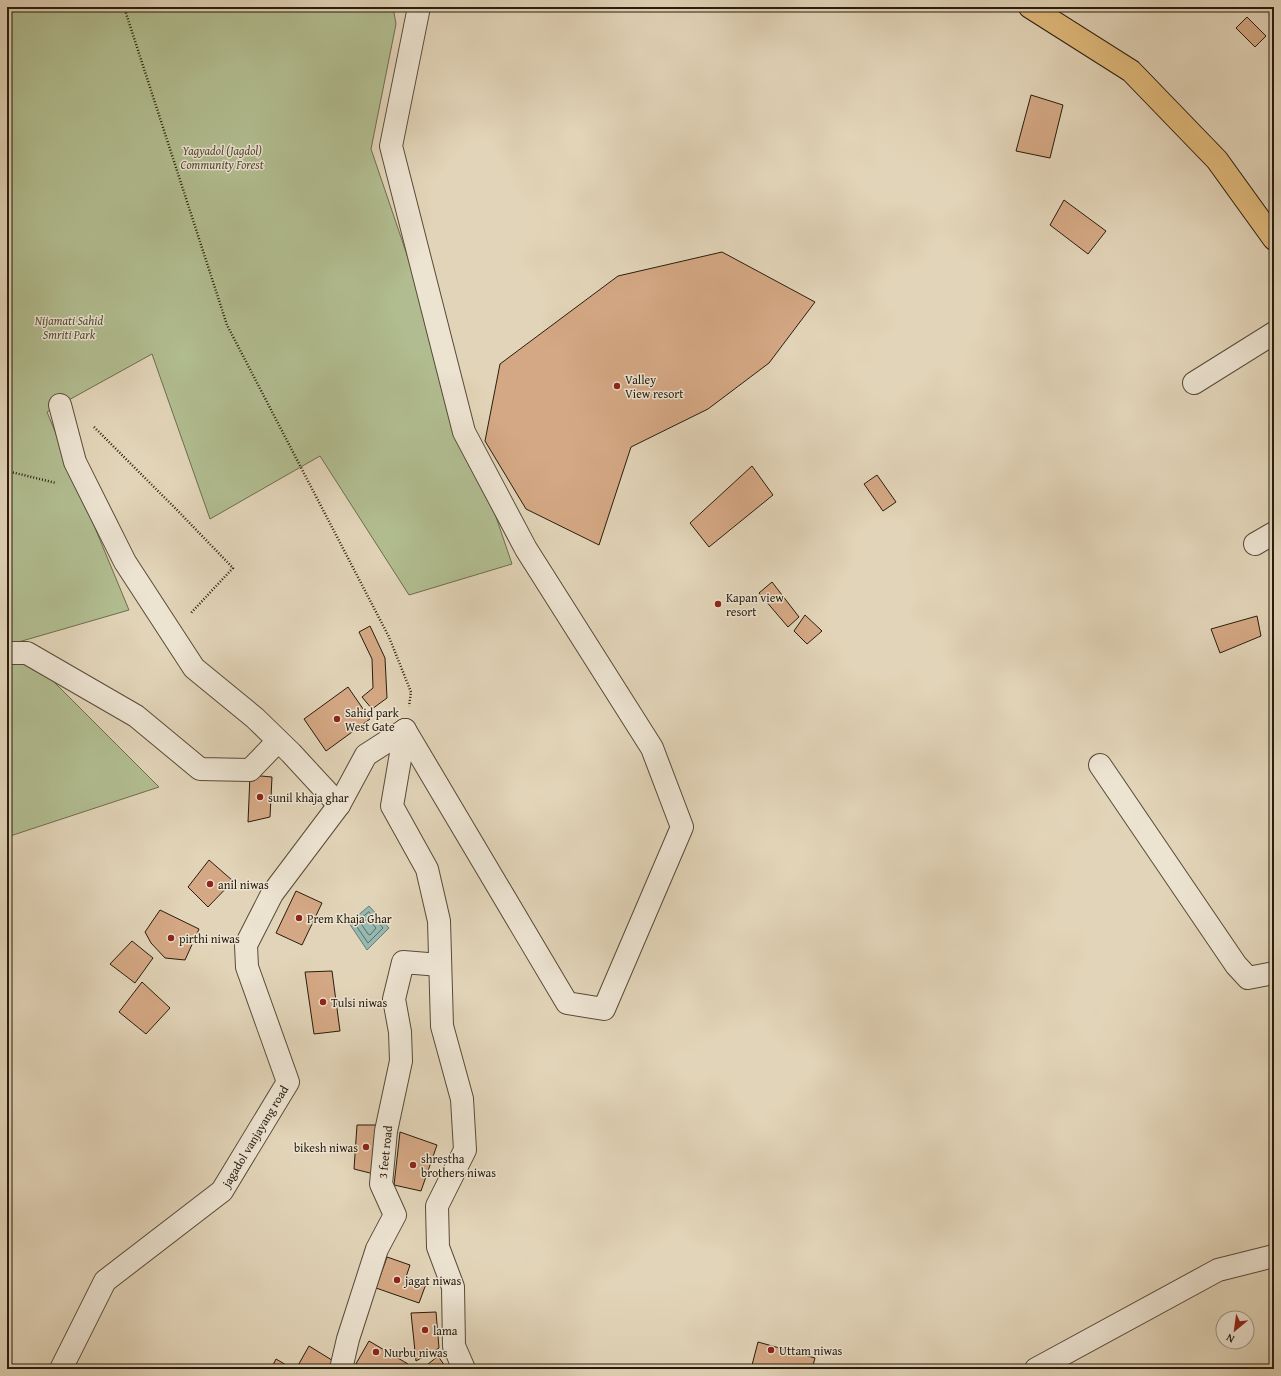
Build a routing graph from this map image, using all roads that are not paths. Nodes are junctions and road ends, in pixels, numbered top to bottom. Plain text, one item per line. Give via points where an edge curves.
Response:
1 (419, 7) edge
2 (1030, 7) edge
3 (1274, 239) edge
4 (1274, 333) edge
5 (1194, 383) dead end
6 (60, 405) dead end
7 (1274, 533) edge
8 (1255, 544) dead end
9 (7, 653) edge
10 (405, 730) junction
11 (278, 741) junction
12 (1100, 765) dead end
13 (339, 805) junction
14 (440, 965) junction
15 (1274, 973) edge
16 (1274, 1256) edge
17 (61, 1369) edge
18 (342, 1369) edge
19 (464, 1369) edge
20 (1036, 1369) edge

1 - 10 street via 391,146 464,432 526,549 652,748 682,827 604,1009 566,1003
2 - 3 main road via 1131,71 1217,160
4 - 5 street
6 - 11 street via 75,462 125,562 194,668 255,718
7 - 8 street
9 - 11 street via 27,653 136,716 200,770 250,770
10 - 13 street, jagadol vanjayang road via 366,755
10 - 14 street via 392,806 427,869 439,921
11 - 13 street
12 - 15 street via 1236,965 1248,978
13 - 17 street, jagadol vanjayang road via 272,894 246,946 247,967 288,1082 222,1191 105,1281
14 - 18 street, 3 feet road via 403,962 399,976 394,999 400,1032 401,1061 386,1132 381,1184 395,1215 377,1249 350,1332
14 - 19 street via 442,1026 462,1099 465,1150 437,1206 438,1247 453,1287 454,1346
16 - 20 street via 1218,1270

